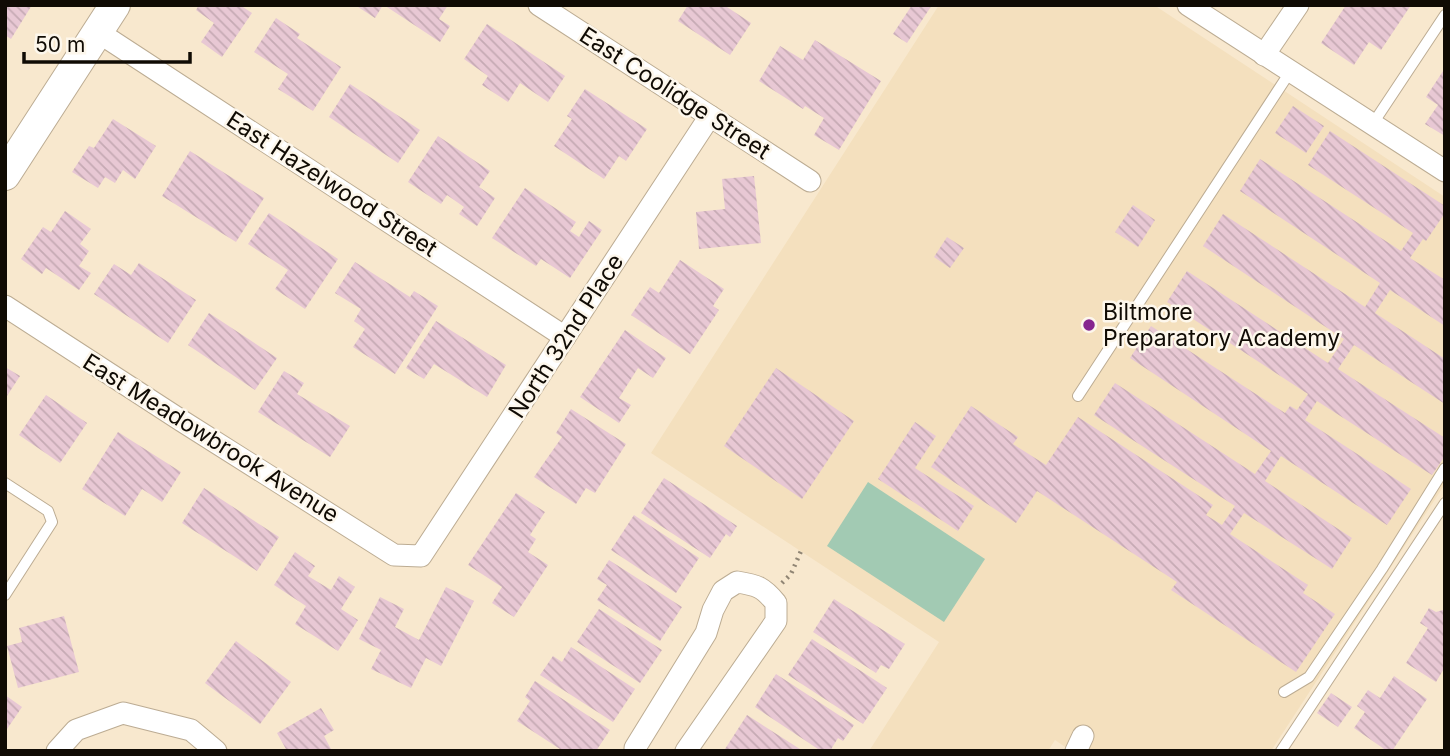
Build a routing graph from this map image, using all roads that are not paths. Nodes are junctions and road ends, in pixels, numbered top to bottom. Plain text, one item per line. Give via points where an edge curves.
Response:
1 (115, 5) edge
2 (540, 5) edge
3 (1188, 5) edge
4 (1298, 5) edge
5 (1445, 15) edge
6 (98, 32) junction
7 (1264, 55) junction
8 (1290, 72) junction
9 (710, 116) junction
10 (1372, 125) junction
11 (1445, 172) edge
12 (5, 175) edge
13 (810, 181) dead end
14 (5, 306) edge
15 (565, 337) junction
16 (1078, 396) dead end
17 (1445, 468) edge
18 (5, 483) edge
19 (1445, 503) edge
20 (421, 556) joint
21 (5, 595) edge
22 (1284, 692) dead end
23 (57, 751) edge
24 (216, 751) edge
25 (635, 751) edge
26 (686, 751) edge
27 (1282, 751) edge

1 - 6 main road
2 - 9 street, East Coolidge Street
3 - 7 street
4 - 7 street
5 - 10 lane
6 - 12 main road
6 - 15 street, East Hazelwood Street
7 - 8 street
8 - 10 street
8 - 16 lane
9 - 13 street, East Coolidge Street
9 - 15 street, North 32nd Place
10 - 11 street
14 - 20 street, East Meadowbrook Avenue via 394,555
15 - 20 street, North 32nd Place
17 - 22 lane via 1308,677
18 - 21 lane via 48,511 52,522
19 - 27 lane
23 - 24 street via 76,730 123,713 191,730
25 - 26 street via 706,633 723,592 737,582 756,584 776,603 776,621

